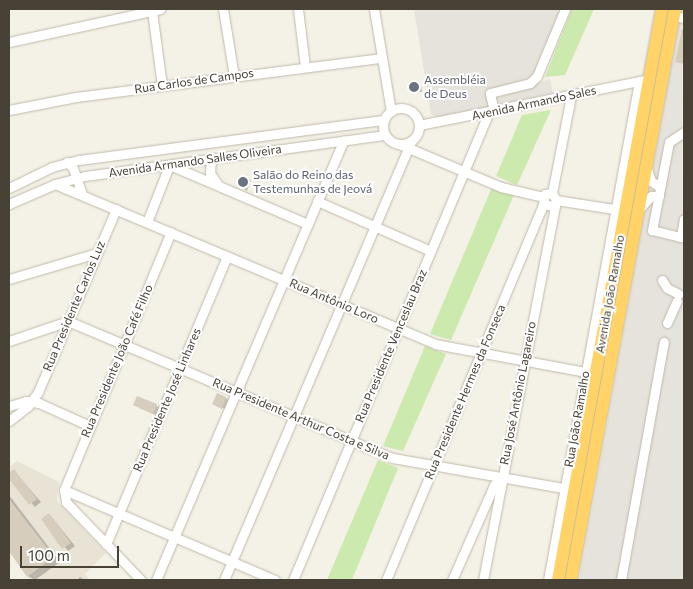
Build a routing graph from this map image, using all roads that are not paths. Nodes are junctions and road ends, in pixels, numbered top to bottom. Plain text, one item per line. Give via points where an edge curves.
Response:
1 (223, 9) edge
2 (298, 9) edge
3 (374, 9) edge
4 (565, 9) edge
5 (662, 9) edge
6 (156, 10) edge
7 (133, 12) edge
8 (677, 14) edge
9 (9, 42) edge
10 (380, 58) junction
11 (304, 66) junction
12 (234, 76) junction
13 (663, 76) junction
14 (644, 80) junction
15 (162, 86) junction
16 (570, 96) junction
17 (11, 109) edge
18 (391, 112) junction
19 (491, 112) junction
20 (9, 117) edge
21 (384, 120) junction
22 (419, 125) junction
23 (684, 132) edge
24 (385, 135) junction
25 (344, 140) junction
26 (411, 143) junction
27 (397, 144) junction
28 (211, 160) junction
29 (403, 160) junction
30 (66, 162) junction
31 (52, 166) junction
32 (170, 166) junction
33 (647, 166) junction
34 (464, 171) junction
35 (76, 178) junction
36 (55, 184) junction
37 (218, 185) junction
38 (9, 188) edge
39 (660, 192) junction
40 (82, 194) junction
41 (554, 200) junction
42 (317, 201) junction
43 (543, 201) junction
44 (9, 204) edge
45 (116, 209) junction
46 (620, 210) junction
47 (638, 212) junction
48 (684, 219) edge
49 (147, 222) junction
50 (308, 224) junction
51 (375, 226) junction
52 (171, 232) junction
53 (431, 251) junction
54 (97, 253) junction
55 (227, 256) junction
56 (9, 278) edge
57 (284, 280) junction
58 (662, 280) dead end
59 (342, 304) junction
60 (68, 321) junction
61 (667, 324) dead end
62 (398, 328) junction
63 (9, 341) edge
64 (664, 342) dead end
65 (124, 345) junction
66 (481, 353) junction
67 (524, 361) junction
68 (180, 368) junction
69 (590, 375) junction
70 (236, 392) junction
71 (31, 401) junction
72 (9, 406) edge
73 (294, 416) junction
74 (9, 421) edge
75 (90, 426) junction
76 (351, 441) junction
77 (594, 450) junction
78 (434, 465) junction
79 (502, 478) junction
80 (589, 487) junction
81 (64, 490) junction
82 (569, 490) junction
83 (485, 504) junction
84 (495, 508) junction
85 (119, 514) junction
86 (174, 537) junction
87 (106, 544) junction
88 (232, 562) junction
89 (141, 580) edge
90 (156, 580) edge
91 (224, 580) edge
92 (275, 580) edge
93 (293, 580) edge
94 (386, 580) edge
95 (452, 580) edge
96 (482, 580) edge
97 (548, 580) edge
98 (558, 580) edge
99 (571, 580) edge
100 (621, 580) edge

1 - 12 street
2 - 11 street
3 - 10 street
4 - 19 street, Rua Presidente Venceslau Braz via 537,76 530,82 490,92
5 - 14 highway, Avenida João Ramalho
6 - 7 street
6 - 15 street
7 - 9 street
8 - 13 highway, Avenida João Ramalho
10 - 11 street, Rua Carlos de Campos
10 - 18 street
11 - 12 street, Rua Carlos de Campos
12 - 15 street, Rua Carlos de Campos
13 - 14 highway
13 - 33 highway, Avenida João Ramalho
14 - 16 street, Avenida Armando Sales
14 - 46 highway, Avenida João Ramalho
15 - 17 street, Rua Carlos de Campos
16 - 19 street, Avenida Armando Sales
16 - 41 street, Rua José Antônio Lagareiro
17 - 20 street
18 - 21 street
18 - 22 street via 408,110 416,116
19 - 22 street, Avenida Armando Sales
19 - 34 street, Rua Presidente Venceslau Braz
21 - 24 street
21 - 30 street, Avenida Armando Salles Oliveira
22 - 26 street
23 - 39 street via 669,142
24 - 25 street, Avenida Armando Salles Oliveira
24 - 27 street
25 - 28 street, Avenida Armando Salles Oliveira
25 - 42 street
26 - 27 street
26 - 29 street
26 - 34 street via 423,154
27 - 29 street
28 - 32 street, Avenida Armando Salles Oliveira
28 - 37 street via 210,173
29 - 51 street
30 - 31 street, Avenida Armando Salles Oliveira
30 - 35 street via 73,168
31 - 36 street
31 - 38 street, Avenida Armando Salles Oliveira
32 - 35 street, Avenida Armando Salles Oliveira
32 - 37 street
32 - 49 street
33 - 39 street via 651,182
33 - 47 highway, Avenida João Ramalho
34 - 43 street
34 - 53 street, Rua Presidente Venceslau Braz
35 - 36 street, Avenida Armando Salles Oliveira
35 - 40 street
36 - 40 street, Rua Antônio Loro
36 - 44 street, Avenida Armando Salles Oliveira
37 - 50 street
39 - 47 street via 647,199
39 - 48 street via 652,230 681,237
40 - 45 street, Rua Antônio Loro
41 - 43 street
41 - 46 street
41 - 67 street, Rua José Antônio Lagareiro
42 - 50 street
42 - 51 street
43 - 66 street, Rua Presidente Hermes da Fonseca
45 - 49 street, Rua Antônio Loro
45 - 54 street, Rua Presidente Carlos Luz
46 - 69 highway, Avenida João Ramalho
47 - 77 highway, Avenida João Ramalho
49 - 52 street, Rua Antônio Loro
50 - 57 street
51 - 53 street
51 - 59 street
52 - 55 street, Rua Antônio Loro
52 - 65 street, Rua Presidente João Café Filho
53 - 62 street, Rua Presidente Venceslau Braz
54 - 56 street
54 - 60 street, Rua Presidente Carlos Luz
55 - 57 street, Rua Antônio Loro
55 - 68 street, Rua Presidente José Linhares
57 - 59 street, Rua Antônio Loro
57 - 70 street
58 - 61 street via 678,297
59 - 62 street, Rua Antônio Loro
59 - 73 street
60 - 63 street
60 - 65 street, Rua Presidente Arthur Costa e Silva
60 - 71 street, Rua Presidente Carlos Luz
62 - 66 street, Rua Antônio Loro via 442,346
62 - 76 street, Rua Presidente Venceslau Braz
64 - 100 street
65 - 68 street, Rua Presidente Arthur Costa e Silva
65 - 75 street, Rua Presidente João Café Filho
66 - 67 street, Rua Antônio Loro
66 - 78 street, Rua Presidente Hermes da Fonseca
67 - 69 street, Rua Antônio Loro
67 - 79 street, Rua José Antônio Lagareiro
68 - 70 street, Rua Presidente Arthur Costa e Silva
68 - 85 street, Rua Presidente José Linhares
69 - 77 highway via 600,390
69 - 82 highway, Avenida João Ramalho
70 - 73 street, Rua Presidente Arthur Costa e Silva
70 - 86 street
71 - 72 street
71 - 74 street
71 - 75 street
73 - 76 street, Rua Presidente Arthur Costa e Silva
73 - 88 street
75 - 81 street, Rua Presidente João Café Filho
76 - 78 street, Rua Presidente Arthur Costa e Silva via 393,458
76 - 93 street, Rua Presidente Venceslau Braz
77 - 80 highway, Avenida João Ramalho
78 - 79 street, Rua Presidente Arthur Costa e Silva
78 - 94 street, Rua Presidente Hermes da Fonseca
79 - 82 street, Rua Presidente Arthur Costa e Silva
79 - 83 street via 494,485
79 - 84 street, Rua José Antônio Lagareiro
80 - 82 highway
80 - 99 highway, Avenida João Ramalho
81 - 85 street
81 - 87 street via 66,502
82 - 97 street
82 - 98 highway, Avenida João Ramalho
83 - 84 street
83 - 95 street
84 - 96 street, Rua José Antônio Lagareiro
85 - 86 street
85 - 87 street, Rua Presidente José Linhares
86 - 88 street
86 - 90 street
87 - 89 street
88 - 91 street
88 - 92 street

